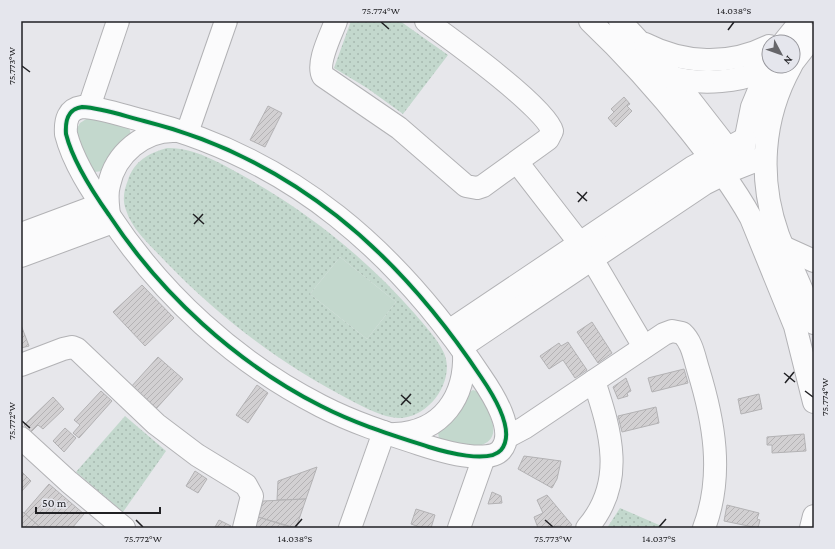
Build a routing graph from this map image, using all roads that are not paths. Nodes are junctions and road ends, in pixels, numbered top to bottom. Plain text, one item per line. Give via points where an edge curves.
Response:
1 (118, 21) edge
2 (226, 21) edge
3 (336, 21) edge
4 (426, 21) edge
5 (590, 21) edge
6 (620, 21) edge
7 (632, 48) junction
8 (761, 49) edge
9 (761, 70) edge
10 (767, 74) edge
11 (788, 74) edge
12 (673, 78) junction
13 (89, 107) junction
14 (184, 132) junction
15 (728, 148) junction
16 (765, 157) junction
17 (517, 162) junction
18 (732, 170) junction
19 (108, 211) junction
20 (761, 214) junction
21 (21, 234) edge
22 (783, 248) junction
23 (586, 251) junction
24 (21, 256) edge
25 (814, 261) edge
26 (809, 322) edge
27 (458, 343) junction
28 (644, 347) junction
29 (21, 365) edge
30 (594, 381) junction
31 (814, 402) edge
32 (389, 433) junction
33 (507, 437) junction
34 (21, 438) edge
35 (484, 457) junction
36 (814, 516) edge
37 (124, 528) edge
38 (244, 528) edge
39 (350, 528) edge
40 (459, 528) edge
41 (587, 528) edge
42 (704, 528) edge
43 (811, 528) edge

1 - 13 street
2 - 14 street
3 - 17 street via 321,66 321,72 327,80 399,128 466,186 483,186
4 - 17 street via 507,83 549,125 552,131 548,139
5 - 7 street
6 - 7 street
7 - 8 street via 701,60 732,59
7 - 12 street
7 - 15 street via 673,110
9 - 12 street via 741,78 721,81
10 - 15 street via 752,107
11 - 16 street via 771,116
12 - 15 street
13 - 14 street
13 - 19 street via 76,108 72,111 66,121 66,134 79,164
14 - 19 street via 159,132 126,151 109,183
14 - 27 street via 263,168 338,216 397,268
15 - 18 street
15 - 18 street
15 - 23 street
16 - 18 street
16 - 20 street via 766,186
17 - 23 street
18 - 20 street via 736,192
18 - 23 street
19 - 21 street
19 - 24 street
19 - 32 street via 145,264 194,316 234,350 276,380 314,402 352,420
20 - 22 street
20 - 26 street
22 - 25 street
22 - 26 street
23 - 27 street
23 - 28 street
26 - 31 street
27 - 32 street via 465,365 460,392 447,411 426,428 416,432
27 - 33 street via 494,399
28 - 30 street
28 - 42 street via 672,331 682,333 690,343 708,406 715,448 714,488
29 - 38 street via 69,347 81,351 156,424 197,455 246,485 252,496
30 - 33 street
30 - 41 street via 607,427 612,467 611,480 602,508
32 - 35 street via 435,448
32 - 39 street
33 - 35 street via 501,450 490,457
34 - 37 street
35 - 40 street
36 - 43 street

